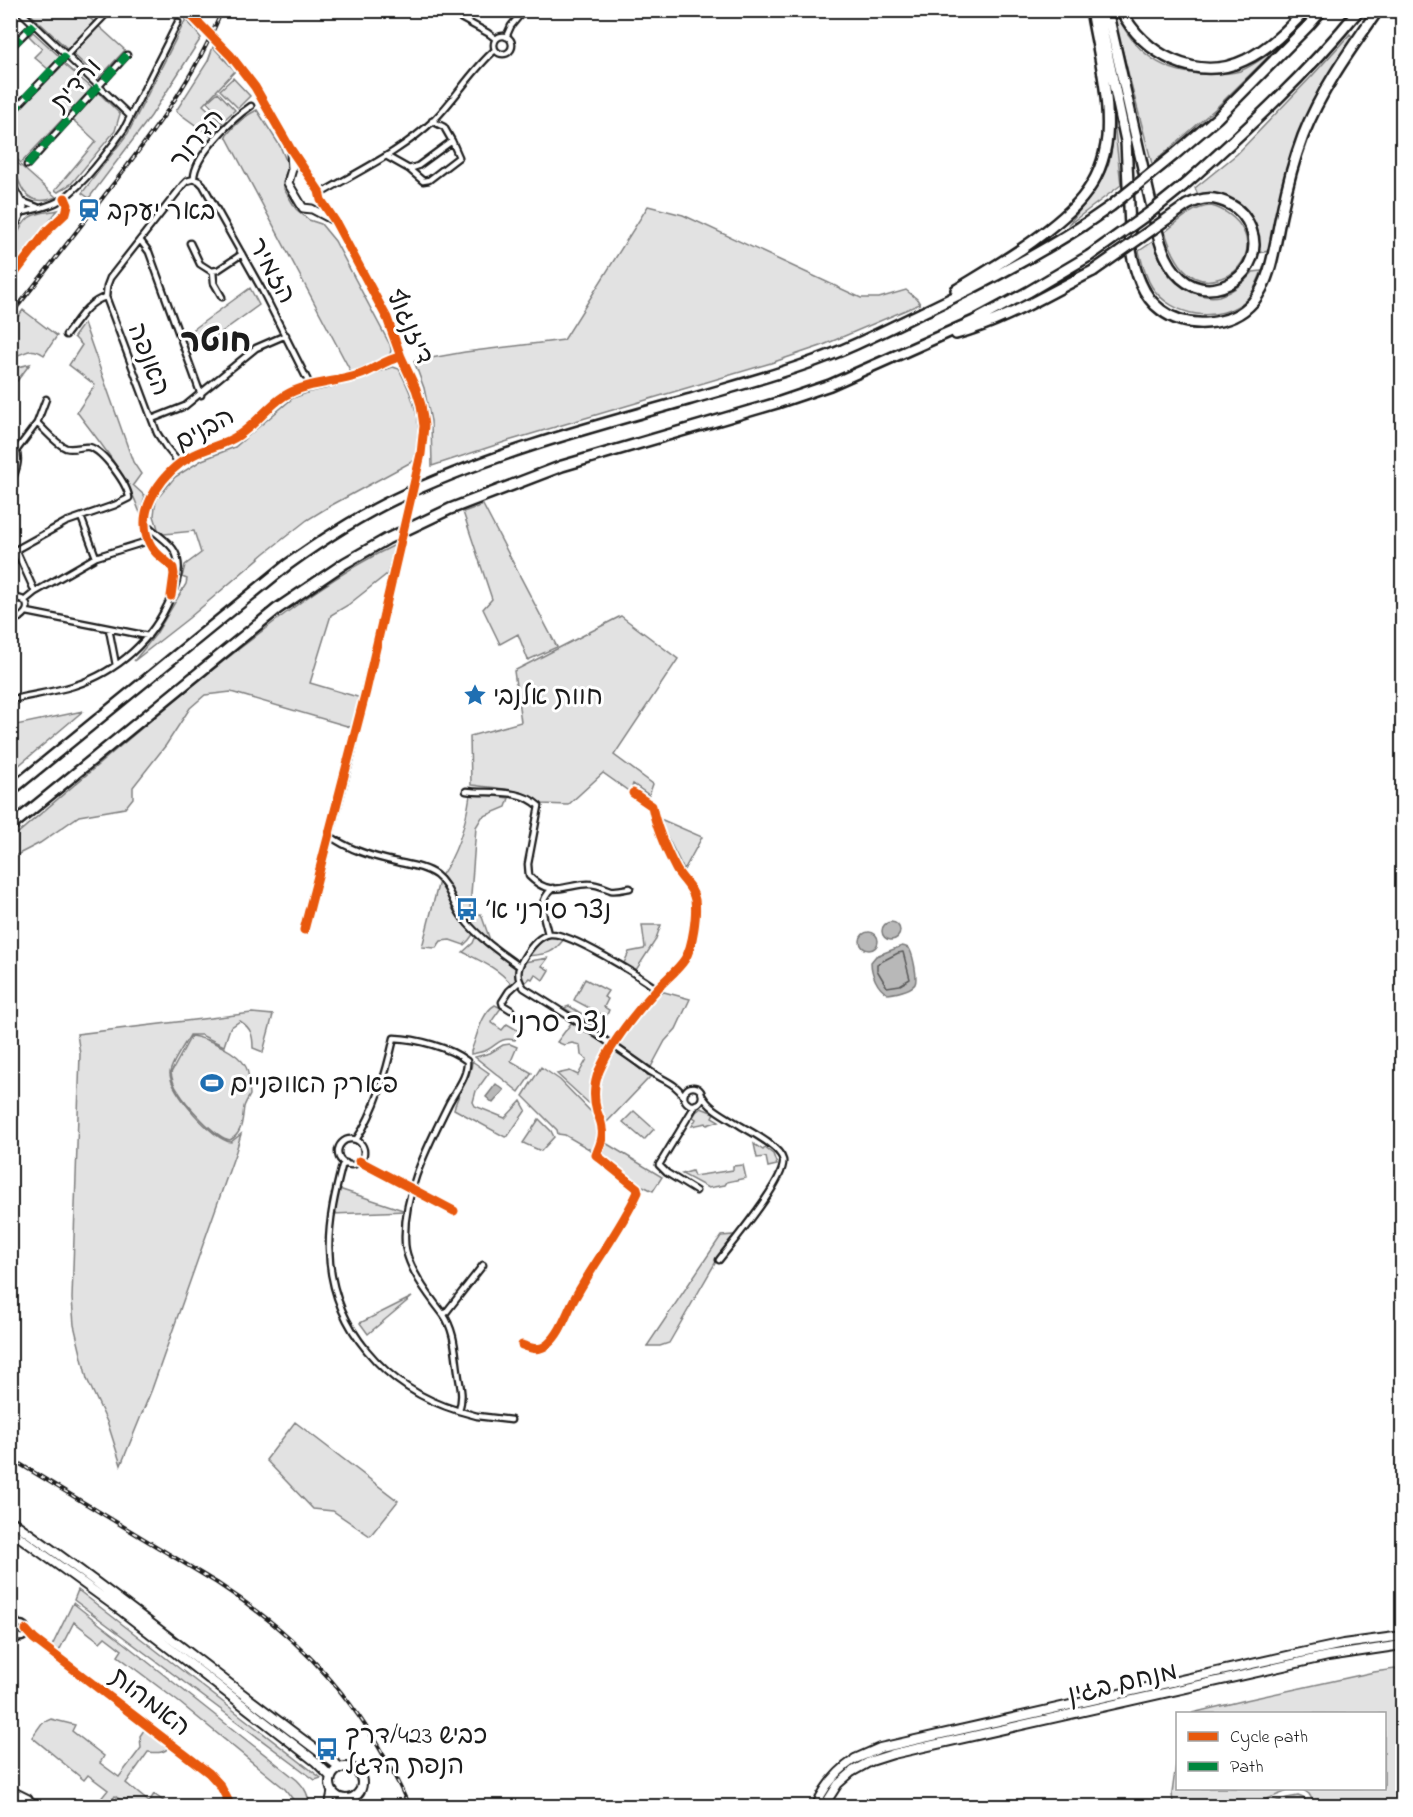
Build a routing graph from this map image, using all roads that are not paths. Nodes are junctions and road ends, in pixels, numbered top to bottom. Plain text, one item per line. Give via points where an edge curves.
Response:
1 (19, 10) edge
2 (110, 10) edge
3 (186, 10) edge
4 (446, 10) edge
5 (524, 10) edge
6 (1091, 10) edge
7 (1098, 10) edge
8 (1107, 10) edge
9 (1121, 10) edge
10 (1306, 10) edge
11 (1322, 10) edge
12 (1359, 10) edge
13 (1378, 10) edge
14 (178, 22) dead end
15 (34, 24) junction
16 (202, 26) tunnel mouth
17 (506, 37) junction
18 (496, 39) junction
19 (218, 43) tunnel mouth
20 (10, 48) edge
21 (495, 50) junction
22 (127, 55) dead end
23 (66, 56) junction
24 (99, 86) junction
25 (251, 106) dead end
26 (10, 114) edge
27 (130, 116) junction
28 (432, 122) junction
29 (452, 141) junction
30 (290, 148) junction
31 (386, 156) junction
32 (27, 165) dead end
33 (10, 169) edge
34 (409, 169) junction
35 (304, 170) junction
36 (291, 173) junction
37 (194, 179) junction
38 (321, 197) junction
39 (65, 198) junction
40 (16, 199) edge
41 (40, 208) junction
42 (312, 209) junction
43 (17, 215) edge
44 (335, 221) junction
45 (10, 235) edge
46 (140, 240) junction
47 (190, 243) dead end
48 (242, 254) junction
49 (213, 271) junction
50 (11, 278) edge
51 (106, 297) junction
52 (222, 297) dead end
53 (907, 320) junction
54 (66, 335) dead end
55 (285, 335) junction
56 (931, 340) junction
57 (401, 357) junction
58 (310, 385) junction
59 (201, 395) junction
60 (46, 399) dead end
61 (152, 419) junction
62 (37, 423) junction
63 (13, 450) edge
64 (179, 463) junction
65 (10, 486) edge
66 (81, 517) junction
67 (146, 523) junction
68 (148, 541) junction
69 (13, 551) edge
70 (96, 557) junction
71 (175, 579) junction
72 (35, 592) junction
73 (10, 601) edge
74 (24, 601) junction
75 (27, 612) junction
76 (10, 615) edge
77 (109, 629) junction
78 (148, 636) junction
79 (116, 665) junction
80 (10, 700) edge
81 (10, 791) edge
82 (466, 791) dead end
83 (633, 793) dead end
84 (10, 827) edge
85 (329, 835) junction
86 (553, 888) junction
87 (630, 888) dead end
88 (304, 930) dead end
89 (548, 934) junction
90 (519, 966) junction
91 (519, 981) junction
92 (657, 989) junction
93 (512, 1010) dead end
94 (614, 1045) junction
95 (673, 1084) junction
96 (690, 1088) junction
97 (702, 1095) junction
98 (685, 1100) junction
99 (697, 1104) junction
100 (712, 1107) junction
101 (687, 1117) junction
102 (356, 1140) junction
103 (359, 1161) junction
104 (346, 1163) junction
105 (411, 1188) junction
106 (696, 1191) dead end
107 (454, 1211) dead end
108 (719, 1260) dead end
109 (483, 1265) dead end
110 (444, 1315) junction
111 (522, 1344) dead end
112 (459, 1411) junction
113 (511, 1420) dead end
114 (10, 1520) edge
115 (10, 1530) edge
116 (10, 1617) edge
117 (17, 1625) junction
118 (21, 1634) junction
119 (1402, 1636) edge
120 (1402, 1645) edge
121 (10, 1646) edge
122 (855, 1759) joint
123 (341, 1768) junction
124 (853, 1771) joint
125 (331, 1777) junction
126 (10, 1790) edge
127 (332, 1792) junction
128 (22, 1797) junction
129 (344, 1799) junction
130 (11, 1805) edge
131 (31, 1806) edge
132 (231, 1806) edge
133 (329, 1806) edge
134 (339, 1806) edge
135 (816, 1806) edge
136 (824, 1806) edge

1 - 15 street
2 - 23 street
3 - 16 street
4 - 18 street
5 - 17 street
6 - 53 highway via 1107,116 1104,155 1093,182 1074,209 1059,222
7 - 13 highway via 1126,141 1134,266 1145,292 1161,310 1182,320 1208,323 1243,311 1261,290 1303,136 1333,78
8 - 56 highway, bridge via 1156,225 1162,248 1167,261 1183,280 1215,289 1237,280 1249,266 1254,245 1242,213 1222,201 1199,199 1187,205 1093,271 1001,318
9 - 10 highway via 1136,34 1155,52 1179,63 1211,68 1243,62 1259,53
11 - 53 highway, bridge via 1217,118 1120,200 1049,247
12 - 56 highway, bridge via 1268,109 1152,211 1089,256 1001,307
14 - 27 street
15 - 20 street
15 - 23 street
17 - 18 street
17 - 21 street via 511,42 508,51 501,54
18 - 21 street
19 - 30 street via 255,87
21 - 28 street
22 - 24 street, ורדית
23 - 24 street
23 - 26 street
24 - 27 street
24 - 32 street, ורדית
25 - 37 street, הדרור via 212,145 195,167
27 - 39 street via 116,141
28 - 29 street via 444,127
28 - 31 street
29 - 34 street
29 - 34 street via 459,157 429,180 423,181
30 - 35 street
30 - 36 street
31 - 34 street
31 - 38 street
33 - 40 street
35 - 36 street
35 - 38 street, דיזנגוף
36 - 42 street via 288,183 294,194 303,208
37 - 46 street, הדרור via 183,185
37 - 48 street, הזמיר via 200,180
38 - 42 street
38 - 44 street, דיזנגוף
39 - 41 street
39 - 50 street via 66,213
40 - 41 street
40 - 43 street via 23,207
41 - 43 street
42 - 44 street
43 - 45 street
44 - 57 street, דיזנגוף via 387,318
46 - 51 street, הדרור via 110,278
46 - 59 street via 149,252
47 - 49 street via 200,264
48 - 49 street
48 - 55 street, הזמיר
49 - 52 street
51 - 54 street via 90,304
51 - 61 street, האנפה
53 - 81 highway via 803,365 501,456 415,489 369,512 288,565
55 - 58 street, הזמיר
55 - 59 street via 256,348
56 - 84 highway via 812,392 537,475 387,539 277,609
57 - 58 street, הבנים via 362,374
57 - 85 street, דיזנגוף, bridge via 421,405 421,454
58 - 64 street, הבנים via 286,394 238,436
59 - 61 street
60 - 62 street
61 - 64 street, האנפה
62 - 63 street
62 - 66 street via 63,447 89,447 97,451 130,495 127,500
63 - 65 street via 18,455
64 - 67 street, הבנים via 151,500
66 - 69 street
66 - 70 street
67 - 68 street, הבנים
67 - 71 street via 175,553
68 - 70 street
68 - 71 street via 173,568
69 - 72 street
70 - 72 street
71 - 78 street via 165,610
72 - 74 street
73 - 74 street
74 - 75 street
75 - 76 street via 19,618
75 - 77 street
77 - 78 street
77 - 79 street
78 - 79 street
79 - 80 street via 72,687
82 - 86 street via 505,793 538,806 528,872 537,883
83 - 92 street via 652,806 675,868 695,900 688,954
85 - 88 street, דיזנגוף
85 - 90 street via 371,855 433,873 446,885 462,917 476,933
86 - 87 street via 587,884 611,890
86 - 89 street via 542,906
89 - 90 street via 532,946
89 - 92 street via 566,937
90 - 91 street
91 - 93 street via 502,1002
91 - 94 street
92 - 94 street
94 - 95 street
94 - 111 street via 596,1082 595,1103 603,1130 596,1155 638,1192 557,1333 542,1348
95 - 96 street
95 - 98 street
96 - 97 street via 699,1089
96 - 98 street
97 - 99 street
97 - 100 street
98 - 99 street
98 - 101 street
99 - 100 street
99 - 101 street
100 - 108 street via 775,1148 784,1164 767,1196
101 - 106 street via 659,1165
102 - 103 street via 364,1149
102 - 104 street via 344,1141 339,1148
102 - 105 street via 386,1073 394,1038 414,1039 467,1061 463,1078
103 - 104 street
103 - 105 street
104 - 112 street via 332,1204 329,1249 345,1318 366,1350 405,1387
105 - 107 street
105 - 110 street via 405,1245 412,1266
109 - 110 street
110 - 112 street via 456,1347 463,1395
112 - 113 street
114 - 123 main road
115 - 125 main road via 123,1612
116 - 117 street
117 - 118 street via 23,1625
117 - 118 street via 13,1631
118 - 121 street
118 - 132 street, האמהות via 34,1639 209,1773
119 - 122 main road, מנחם בגין via 1292,1655 880,1748
120 - 124 main road, מנחם בגין via 1328,1656 893,1754
122 - 135 street via 834,1776
123 - 125 main road
123 - 129 main road via 357,1772 362,1783 357,1795
124 - 136 street
125 - 127 main road
126 - 128 street
127 - 129 main road
127 - 133 street
128 - 130 street via 15,1798
128 - 131 street
129 - 134 street

